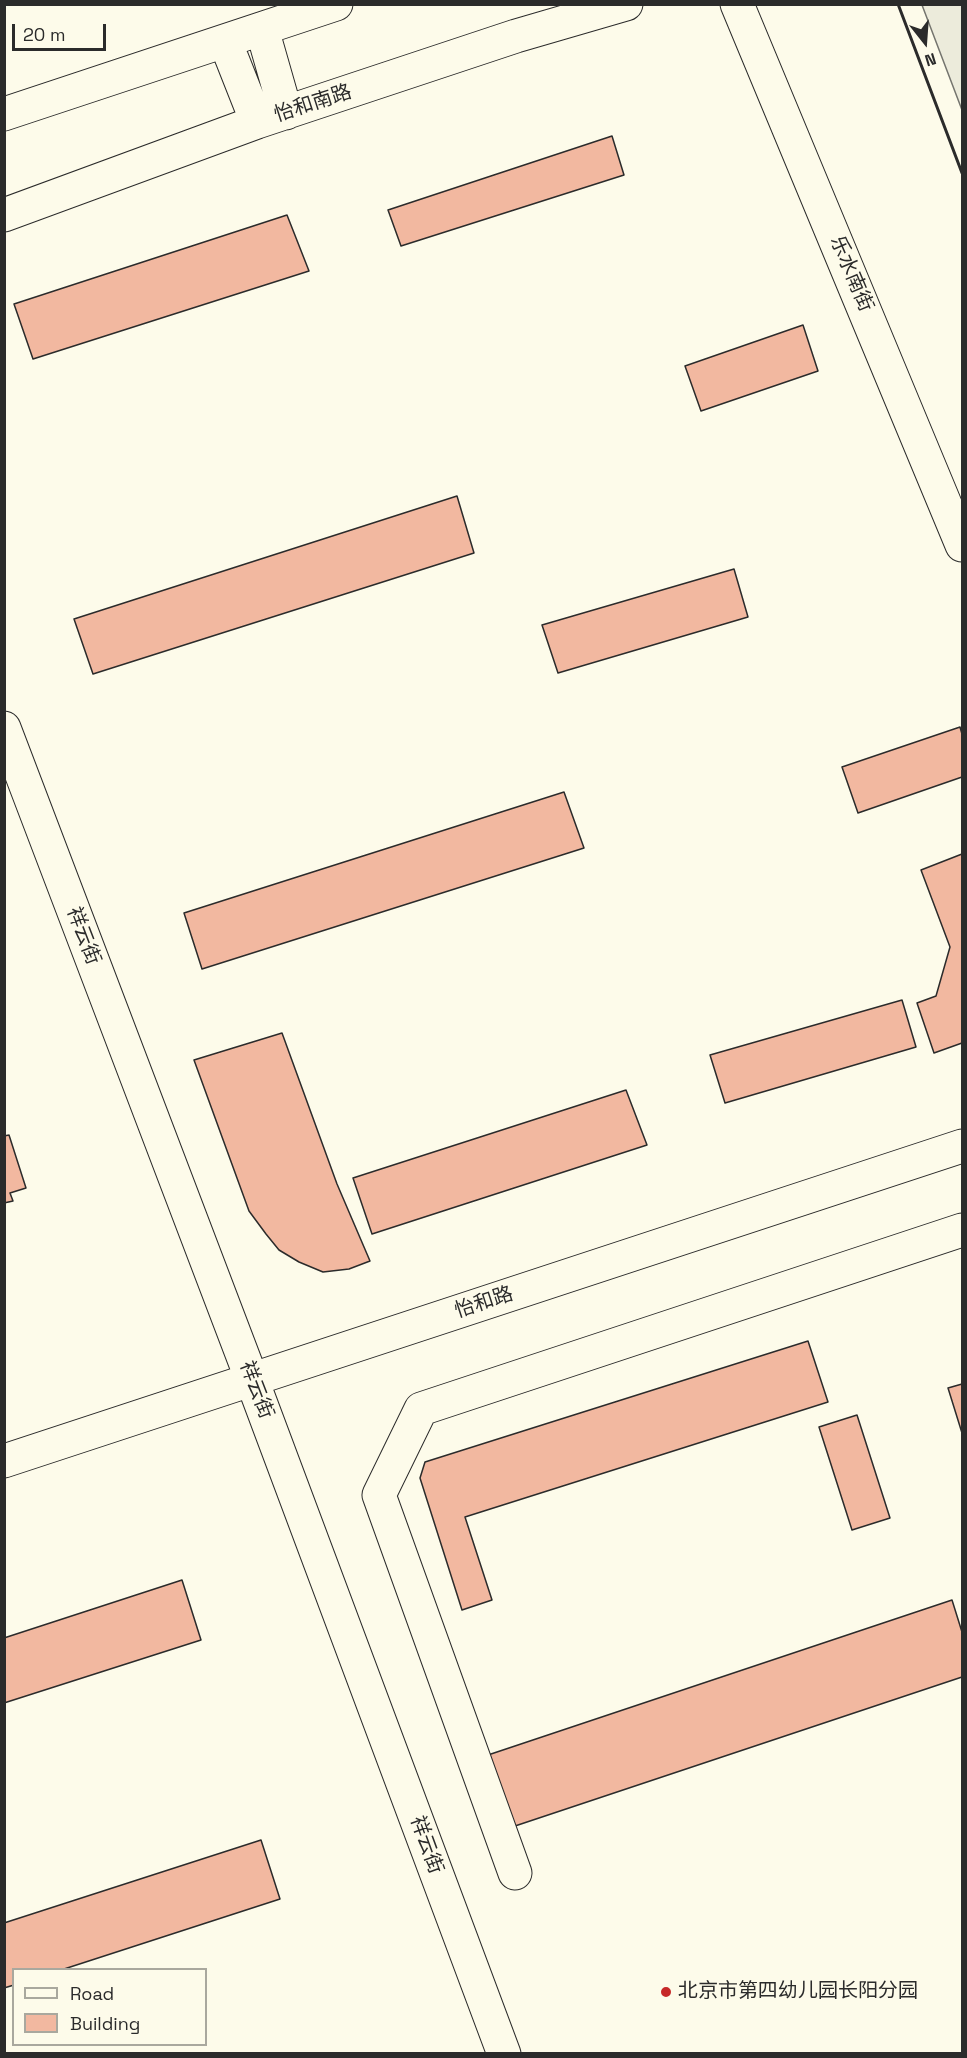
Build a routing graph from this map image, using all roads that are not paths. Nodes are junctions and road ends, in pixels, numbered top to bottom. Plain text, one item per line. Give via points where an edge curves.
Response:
1 (336, 4) edge
2 (626, 4) edge
3 (737, 4) edge
4 (262, 29) junction
5 (225, 41) junction
6 (4, 114) edge
7 (271, 118) junction
8 (4, 215) edge
9 (963, 545) edge
10 (4, 728) edge
11 (963, 1146) edge
12 (963, 1230) edge
13 (252, 1380) junction
14 (4, 1461) edge
15 (515, 1873) dead end
16 (504, 2054) edge

1 - 4 street
2 - 7 street, 怡和南路 via 516,36
3 - 9 street, 乐水南街
4 - 5 street
4 - 7 street
5 - 6 street
5 - 7 street
7 - 8 street, 怡和南路
10 - 13 street, 祥云街
11 - 13 street, 怡和路
12 - 15 street via 421,1409 379,1495
13 - 14 street, 怡和路
13 - 16 street, 祥云街

